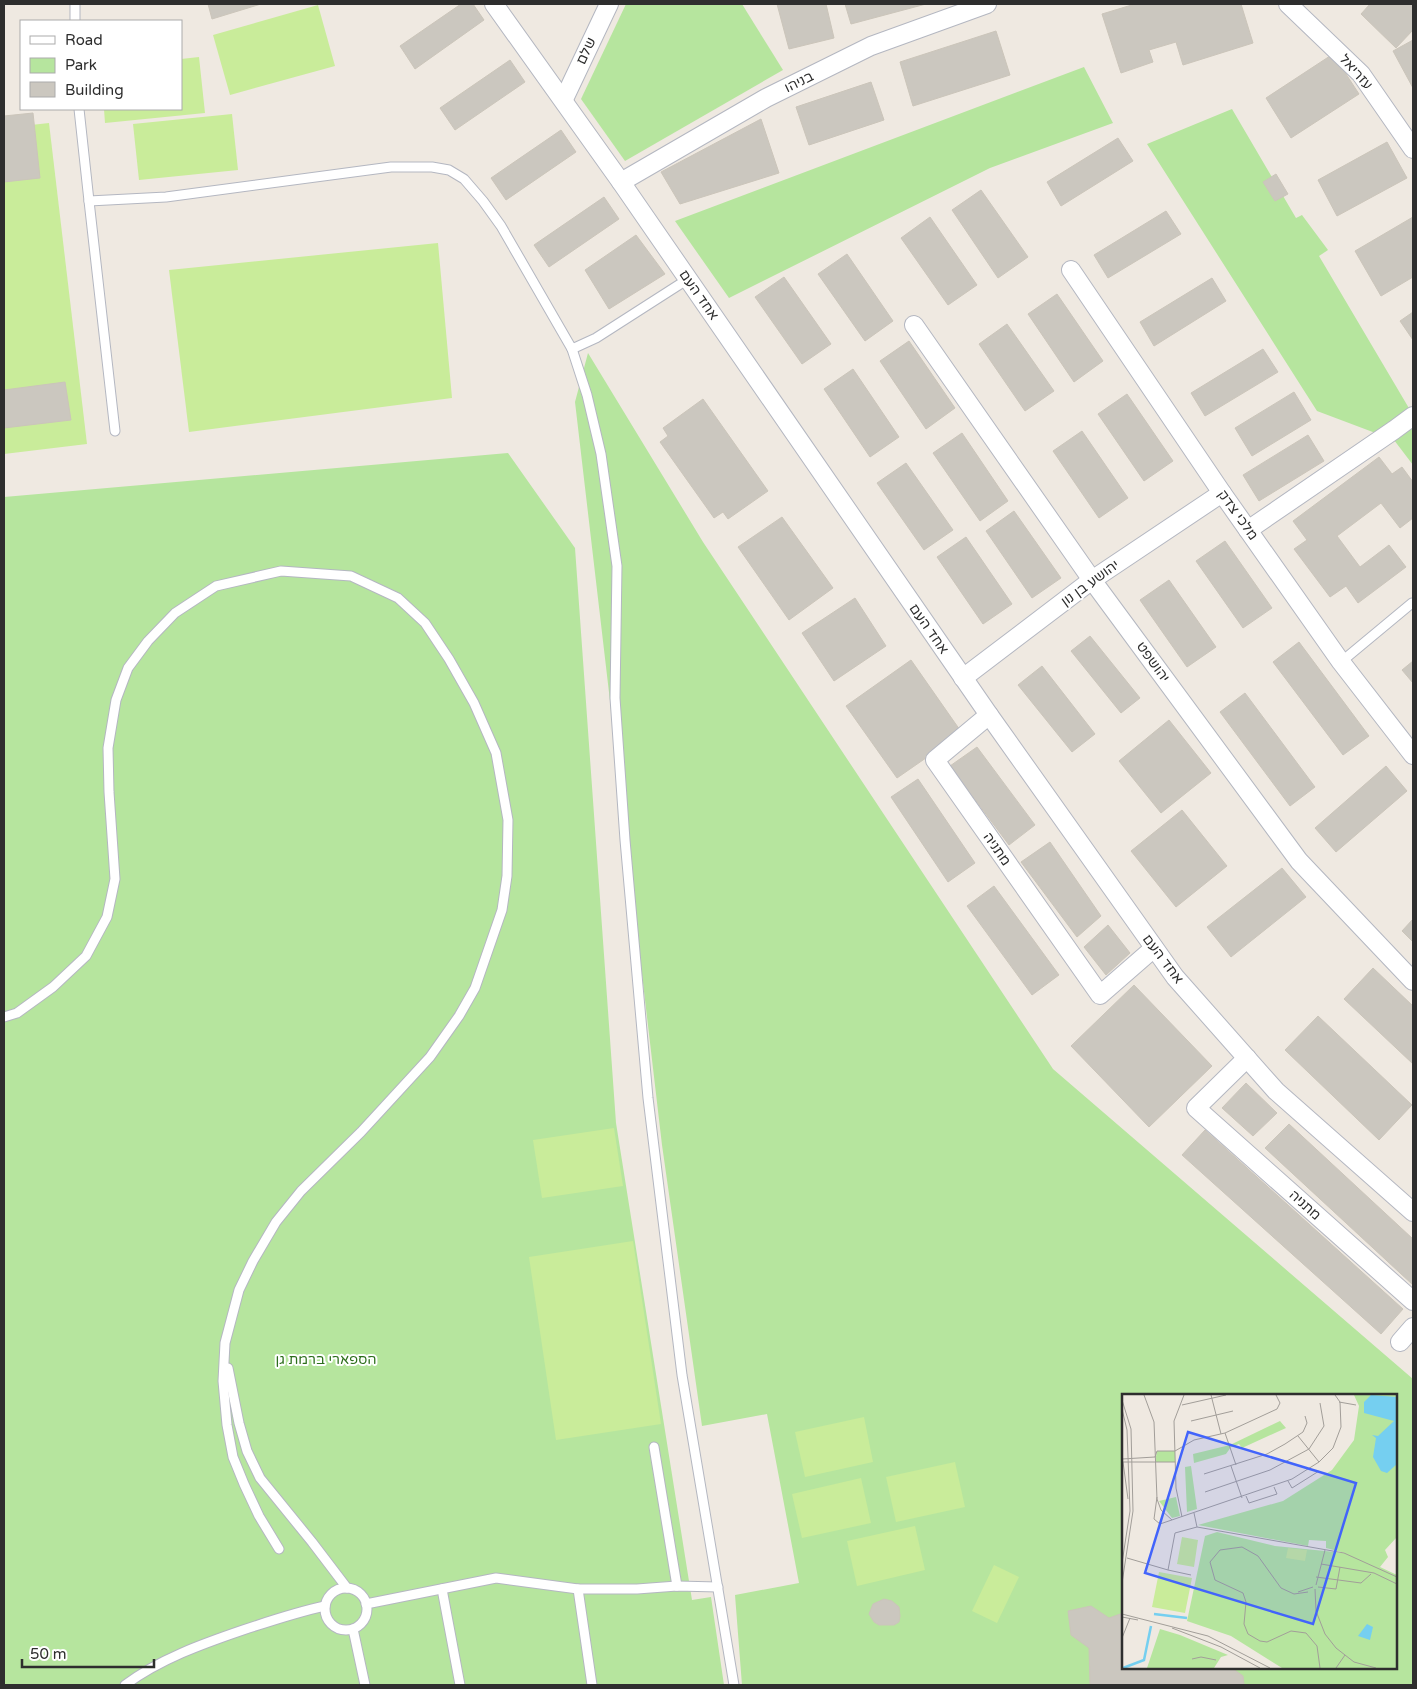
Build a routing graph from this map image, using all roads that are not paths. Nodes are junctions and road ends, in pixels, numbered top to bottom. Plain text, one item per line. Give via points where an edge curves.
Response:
1 (75, 4) edge
2 (494, 4) edge
3 (609, 4) edge
4 (986, 4) edge
5 (1288, 4) edge
6 (75, 20) edge
7 (564, 99) junction
8 (80, 110) edge
9 (1413, 149) edge
10 (621, 182) junction
11 (88, 201) junction
12 (1071, 270) dead end
13 (688, 279) junction
14 (914, 325) dead end
15 (572, 349) junction
16 (1413, 416) edge
17 (115, 431) dead end
18 (1222, 493) junction
19 (1248, 530) junction
20 (1092, 580) junction
21 (1412, 603) edge
22 (1341, 662) junction
23 (963, 678) junction
24 (989, 715) junction
25 (1413, 755) edge
26 (1154, 948) junction
27 (1413, 981) edge
28 (4, 1017) edge
29 (1247, 1058) junction
30 (1413, 1212) edge
31 (1413, 1301) edge
32 (1413, 1327) edge
33 (1400, 1342) dead end
34 (225, 1343) junction
35 (654, 1447) dead end
36 (279, 1549) dead end
37 (677, 1586) junction
38 (718, 1587) junction
39 (347, 1588) junction
40 (442, 1589) junction
41 (578, 1589) junction
42 (366, 1604) junction
43 (325, 1606) junction
44 (353, 1629) junction
45 (125, 1685) edge
46 (365, 1685) edge
47 (460, 1685) edge
48 (592, 1685) edge
49 (734, 1685) edge

1 - 6 lane
2 - 7 street, אחד העם
3 - 7 street, שלם
4 - 10 street, בניהו via 871,46 766,98
5 - 9 street, עזריאל via 1361,74
7 - 10 street, אחד העם
8 - 11 lane
10 - 13 street, אחד העם
11 - 15 lane via 166,197 391,167 450,170 464,179 501,226
11 - 17 lane
12 - 18 street, מלכי צדק
13 - 15 lane via 596,338
13 - 23 street, אחד העם
14 - 20 street, יהושפט
15 - 38 lane via 588,395 601,454 617,566 615,698 624,840 648,1098 682,1375
16 - 19 street
18 - 19 street, מלכי צדק
18 - 20 street, יהושע בן נון
19 - 22 street, מלכי צדק
20 - 23 street, יהושע בן נון
20 - 27 street, יהושפט via 1299,861
21 - 22 lane
22 - 25 street, מלכי צדק
23 - 24 street, אחד העם
24 - 26 street, אחד העם
24 - 26 street, מתניה via 935,760 1100,995
26 - 29 street, אחד העם via 1175,977
28 - 34 lane via 17,1013 53,987 86,956 107,916 115,879 108,748 116,700 128,668 176,614 216,586 281,570 351,576 398,598 425,623 474,703 496,753 508,820 508,876 502,910 475,988 430,1058 301,1191 276,1222 239,1290
29 - 30 street, אחד העם via 1276,1091
29 - 31 street, מתניה via 1196,1108
32 - 33 street
34 - 36 lane via 223,1381 233,1457 258,1516
34 - 39 lane via 239,1422 260,1478
35 - 37 lane
37 - 38 lane
37 - 41 lane via 638,1590
38 - 49 lane
39 - 42 lane via 363,1596
39 - 43 lane via 331,1593
40 - 41 lane via 496,1578
40 - 42 lane
40 - 47 lane
41 - 48 lane
42 - 44 lane via 363,1622
43 - 44 lane via 332,1625
43 - 45 lane via 273,1620 194,1648
44 - 46 lane

